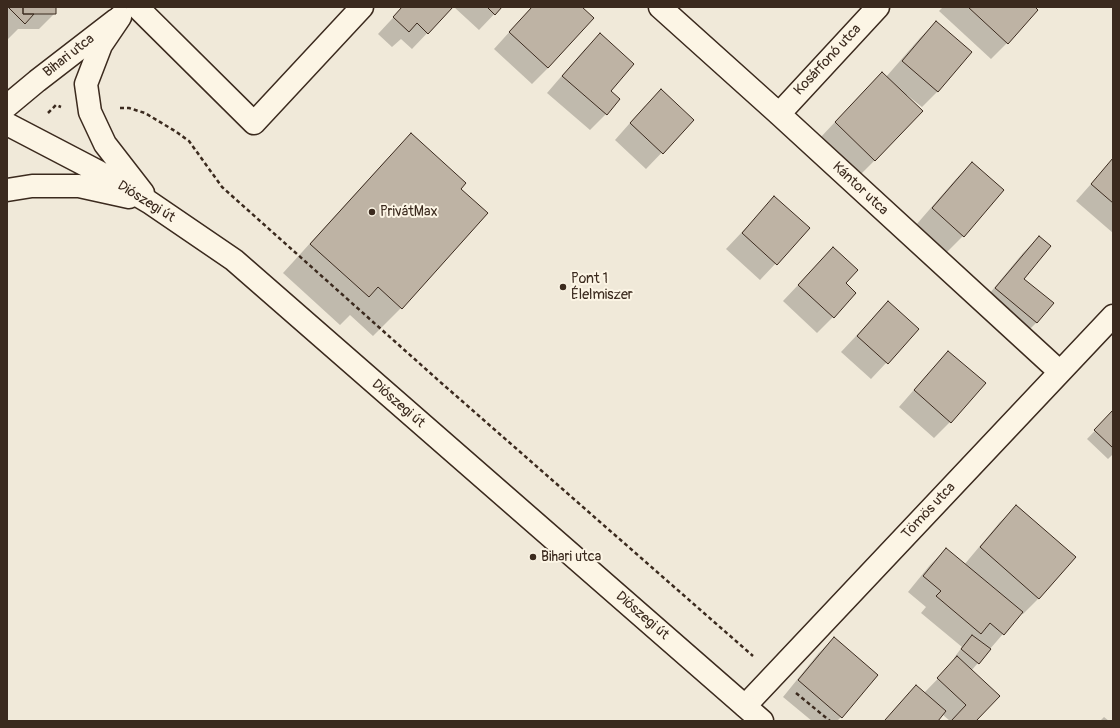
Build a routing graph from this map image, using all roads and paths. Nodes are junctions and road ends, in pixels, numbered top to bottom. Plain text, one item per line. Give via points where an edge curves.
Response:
1 (362, 7) edge
2 (660, 7) edge
3 (878, 7) edge
4 (130, 10) edge
5 (7, 106) edge
6 (90, 112) junction
7 (778, 114) junction
8 (7, 124) edge
9 (26, 134) junction
10 (7, 190) edge
11 (149, 202) junction
12 (1113, 316) edge
13 (1060, 372) junction
14 (774, 675) junction
15 (745, 706) junction
16 (762, 721) edge
17 (830, 721) edge

1 - 4 street via 254,122
2 - 7 street, Kántor utca
3 - 7 street, Kosárfonó utca
4 - 5 street, Bihari utca
4 - 6 street via 101,46 86,84
6 - 9 path via 77,114 56,105
6 - 11 street via 105,144
6 - 14 path via 130,108 145,113 189,141 222,187
7 - 13 street, Kántor utca
8 - 9 street, Diószegi út
9 - 11 street, Diószegi út
10 - 11 street via 32,186 79,186
11 - 15 street, Diószegi út via 234,260
12 - 13 street, Tömös utca
13 - 14 street, Tömös utca
14 - 15 street, Tömös utca
14 - 17 path
15 - 16 street, Diószegi út

